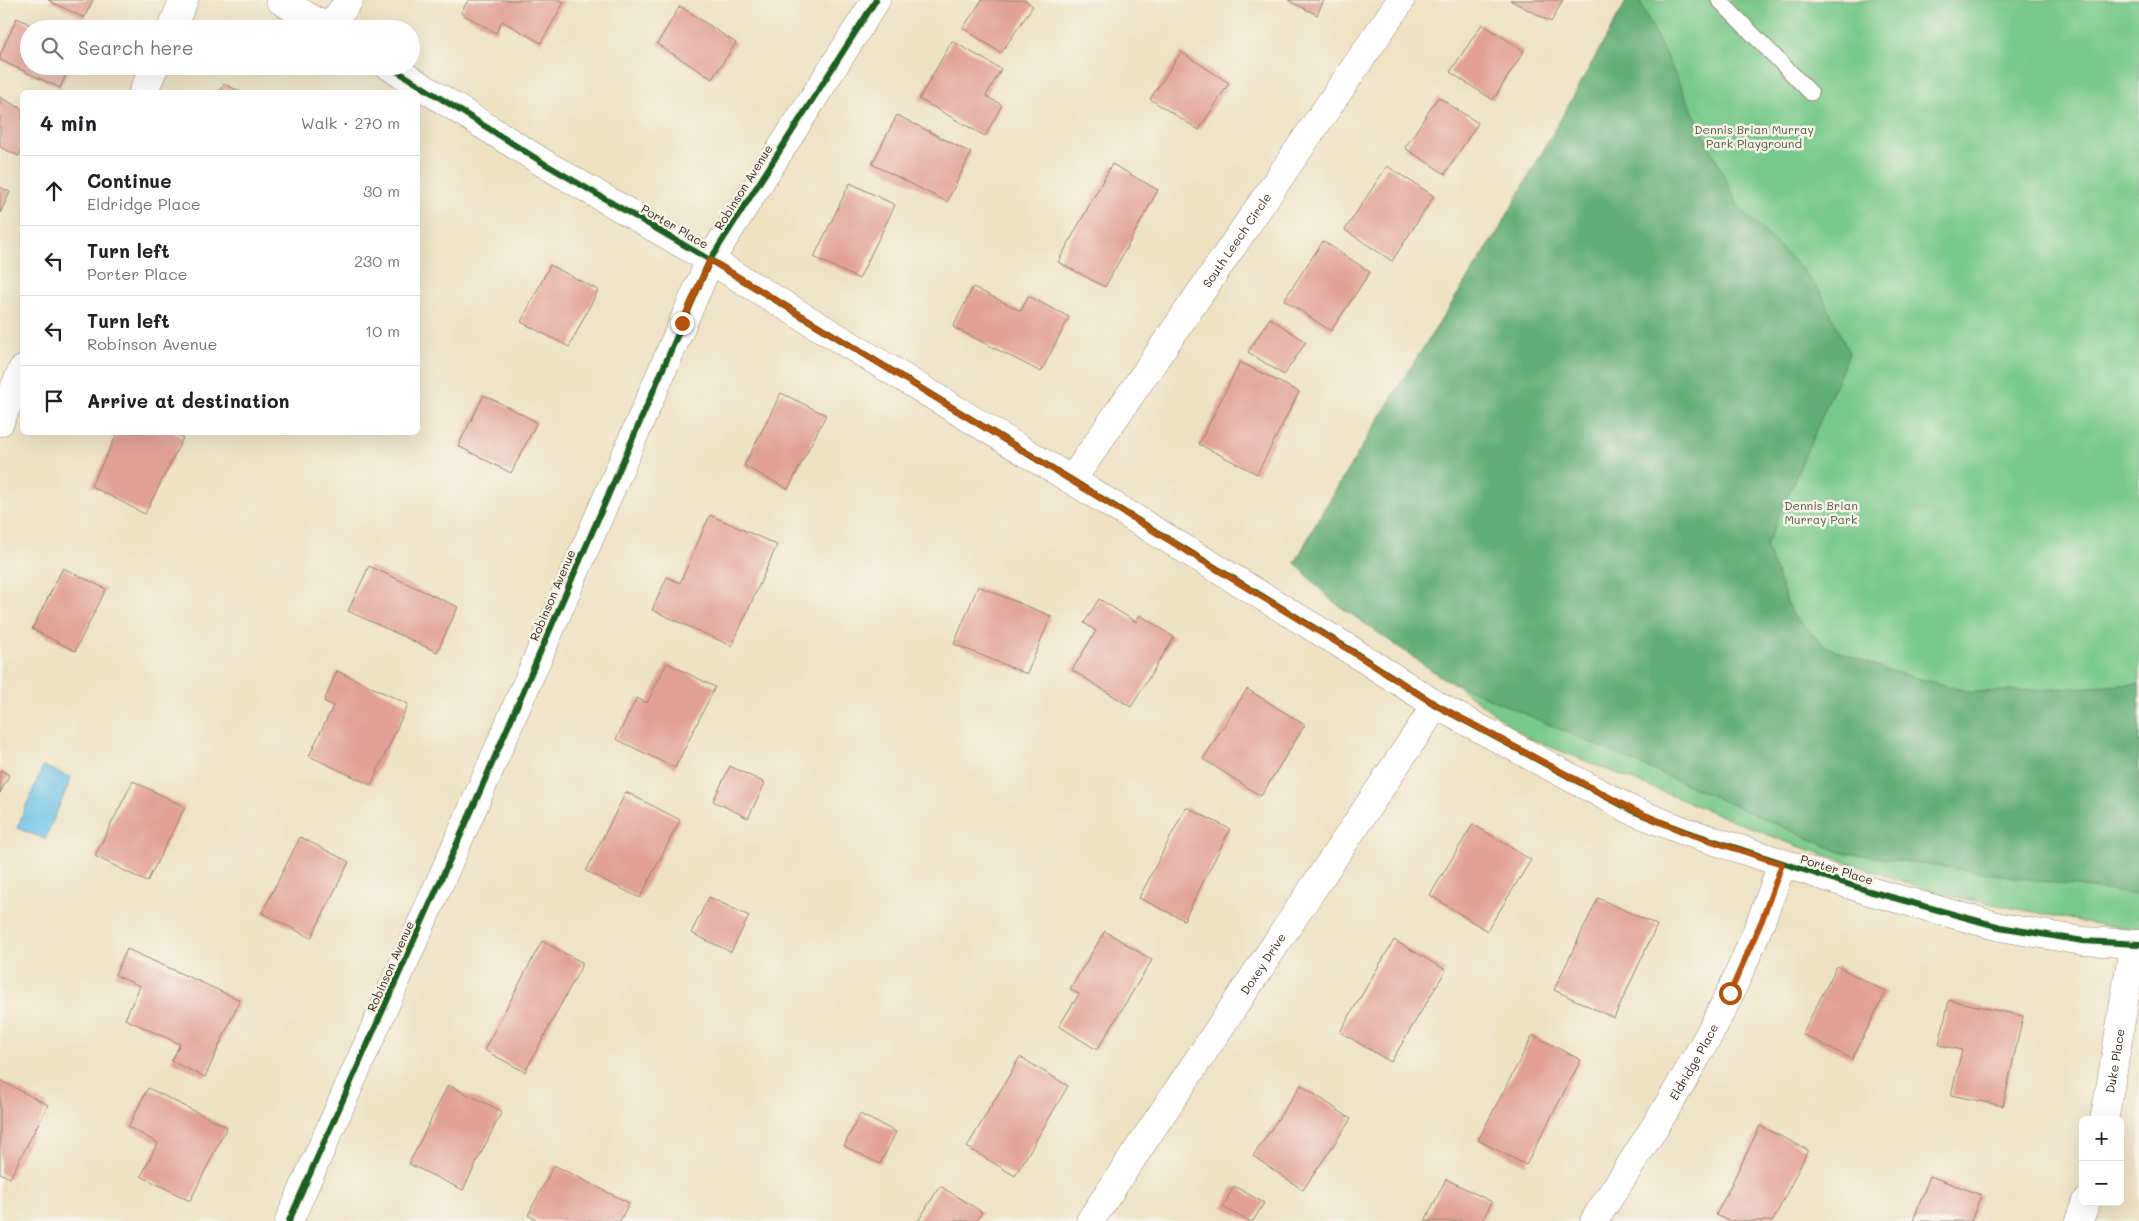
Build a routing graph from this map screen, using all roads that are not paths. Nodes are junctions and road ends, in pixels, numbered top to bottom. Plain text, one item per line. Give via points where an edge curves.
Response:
1 (184, 0) edge
2 (280, 0) edge
3 (349, 0) edge
4 (876, 0) edge
5 (1401, 0) edge
6 (1719, 0) edge
7 (175, 20) edge
8 (314, 20) edge
9 (335, 20) edge
10 (151, 75) edge
11 (403, 75) edge
12 (145, 90) edge
13 (1811, 92) dead end
14 (710, 260) junction
15 (20, 375) edge
16 (0, 422) edge
17 (1072, 480) junction
18 (1436, 705) junction
19 (1782, 864) junction
20 (2136, 944) edge
21 (2105, 1116) edge
22 (2085, 1206) edge
23 (289, 1221) edge
24 (1090, 1221) edge
25 (1594, 1221) edge
26 (2079, 1221) edge

1 - 7 street
2 - 8 street
3 - 9 street
4 - 14 street, Robinson Avenue
5 - 17 street, South Leech Circle
6 - 13 lane
10 - 12 street
11 - 14 street, Porter Place via 545,164
14 - 17 street, Porter Place
14 - 23 street, Robinson Avenue via 471,812
15 - 16 street
17 - 18 street, Porter Place
18 - 19 street, Porter Place via 1633,810 1684,832
18 - 24 street, Doxey Drive
19 - 20 street, Porter Place via 2000,927 2083,941
19 - 25 street, Eldridge Place via 1730,993 1669,1104
20 - 21 street, Duke Place
22 - 26 street

